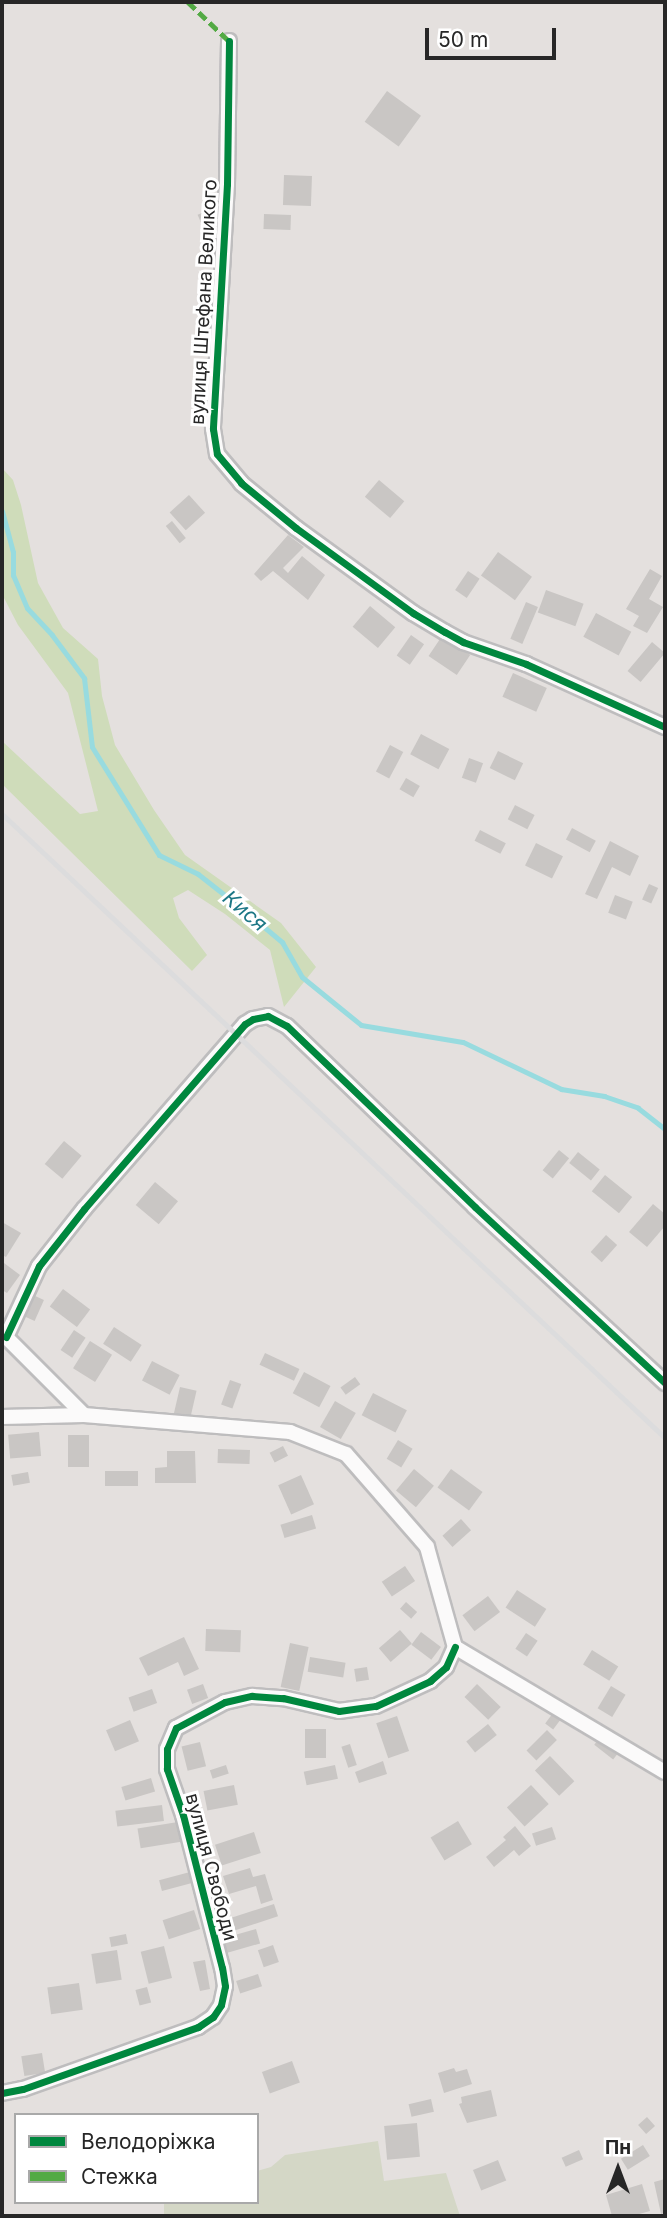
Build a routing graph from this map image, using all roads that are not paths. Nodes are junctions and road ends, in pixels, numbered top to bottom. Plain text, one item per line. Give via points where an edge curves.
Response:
1 (229, 41) dead end
2 (665, 727) edge
3 (4, 1335) edge
4 (665, 1382) edge
5 (84, 1415) junction
6 (2, 1417) edge
7 (455, 1647) junction
8 (665, 1772) edge
9 (2, 2093) edge

1 - 2 street, вулиця Штефана Великого via 227,184 213,429 217,454 241,483 296,528 424,619 463,642 516,660
3 - 4 street via 39,1266 84,1209 245,1024 268,1016 287,1026
3 - 5 street
5 - 6 street
5 - 7 street via 290,1432 346,1454 426,1547
7 - 8 street
7 - 9 street, вулиця Свободи via 446,1667 430,1681 376,1706 329,1710 283,1698 252,1696 225,1702 176,1728 167,1749 167,1769 222,1968 221,2005 198,2027 23,2090

